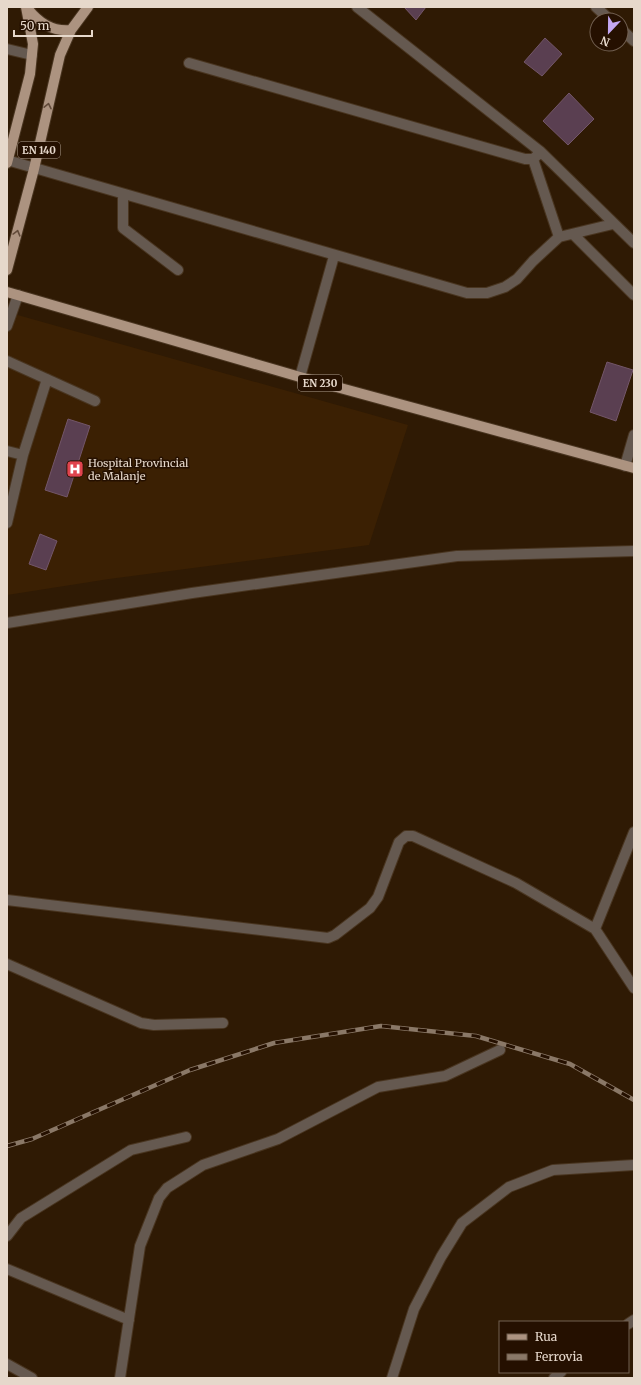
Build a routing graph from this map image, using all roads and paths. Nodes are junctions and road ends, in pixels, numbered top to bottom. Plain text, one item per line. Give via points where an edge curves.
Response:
1 (27, 7) edge
2 (88, 7) edge
3 (357, 7) edge
4 (71, 30) junction
5 (7, 50) edge
6 (32, 55) junction
7 (189, 63) dead end
8 (537, 156) junction
9 (7, 161) edge
10 (34, 169) junction
11 (123, 194) junction
12 (613, 224) junction
13 (573, 234) junction
14 (559, 237) junction
15 (634, 243) edge
16 (334, 256) junction
17 (7, 270) edge
18 (178, 270) dead end
19 (7, 292) edge
20 (18, 295) junction
21 (634, 295) edge
22 (7, 326) edge
23 (7, 361) edge
24 (300, 377) junction
25 (47, 379) junction
26 (95, 401) dead end
27 (634, 435) edge
28 (7, 450) edge
29 (23, 455) junction
30 (629, 467) edge
31 (7, 523) edge
32 (634, 551) edge
33 (7, 624) edge
34 (634, 832) edge
35 (7, 900) edge
36 (595, 929) junction
37 (7, 964) edge
38 (634, 988) edge
39 (223, 1023) dead end
40 (500, 1050) dead end
41 (186, 1137) dead end
42 (634, 1165) edge
43 (7, 1236) edge
44 (7, 1269) edge
45 (129, 1320) junction
46 (7, 1364) edge
47 (32, 1378) edge
48 (120, 1378) edge
49 (392, 1378) edge

1 - 4 main road, EN 140 via 49,27 60,31
1 - 6 main road, EN 140 via 32,34
2 - 4 main road, EN 140
3 - 8 street
10 -> 4 main road, EN 140 via 56,70
5 - 6 street
6 - 9 main road, EN 140 via 25,100
7 - 8 street via 525,159
8 - 12 street
8 - 14 street
9 - 10 street
10 - 11 street
17 -> 10 main road, EN 140
11 - 16 street
11 - 18 street via 123,228
12 - 13 street
12 - 15 street
13 - 14 street
13 - 21 street
14 - 16 street via 517,279 497,291 487,293 467,293
16 - 24 street
19 - 20 main road, EN 230
20 - 22 street
20 - 24 main road, EN 230
23 - 25 street
24 - 30 main road, EN 230
25 - 26 street
25 - 29 street
27 - 30 street
28 - 29 street
29 - 31 street
32 - 33 street via 457,556 192,593
34 - 36 street
35 - 36 street via 328,938 370,908 378,898 399,842 406,836 413,836 516,883
36 - 38 street
37 - 39 street via 141,1023
40 - 45 street via 445,1076 378,1087 278,1139 203,1166 167,1188 159,1198 140,1246
41 - 43 street via 131,1150 21,1218
42 - 49 street via 553,1170 508,1187 462,1223 414,1309
44 - 45 street
45 - 48 street
46 - 47 street

